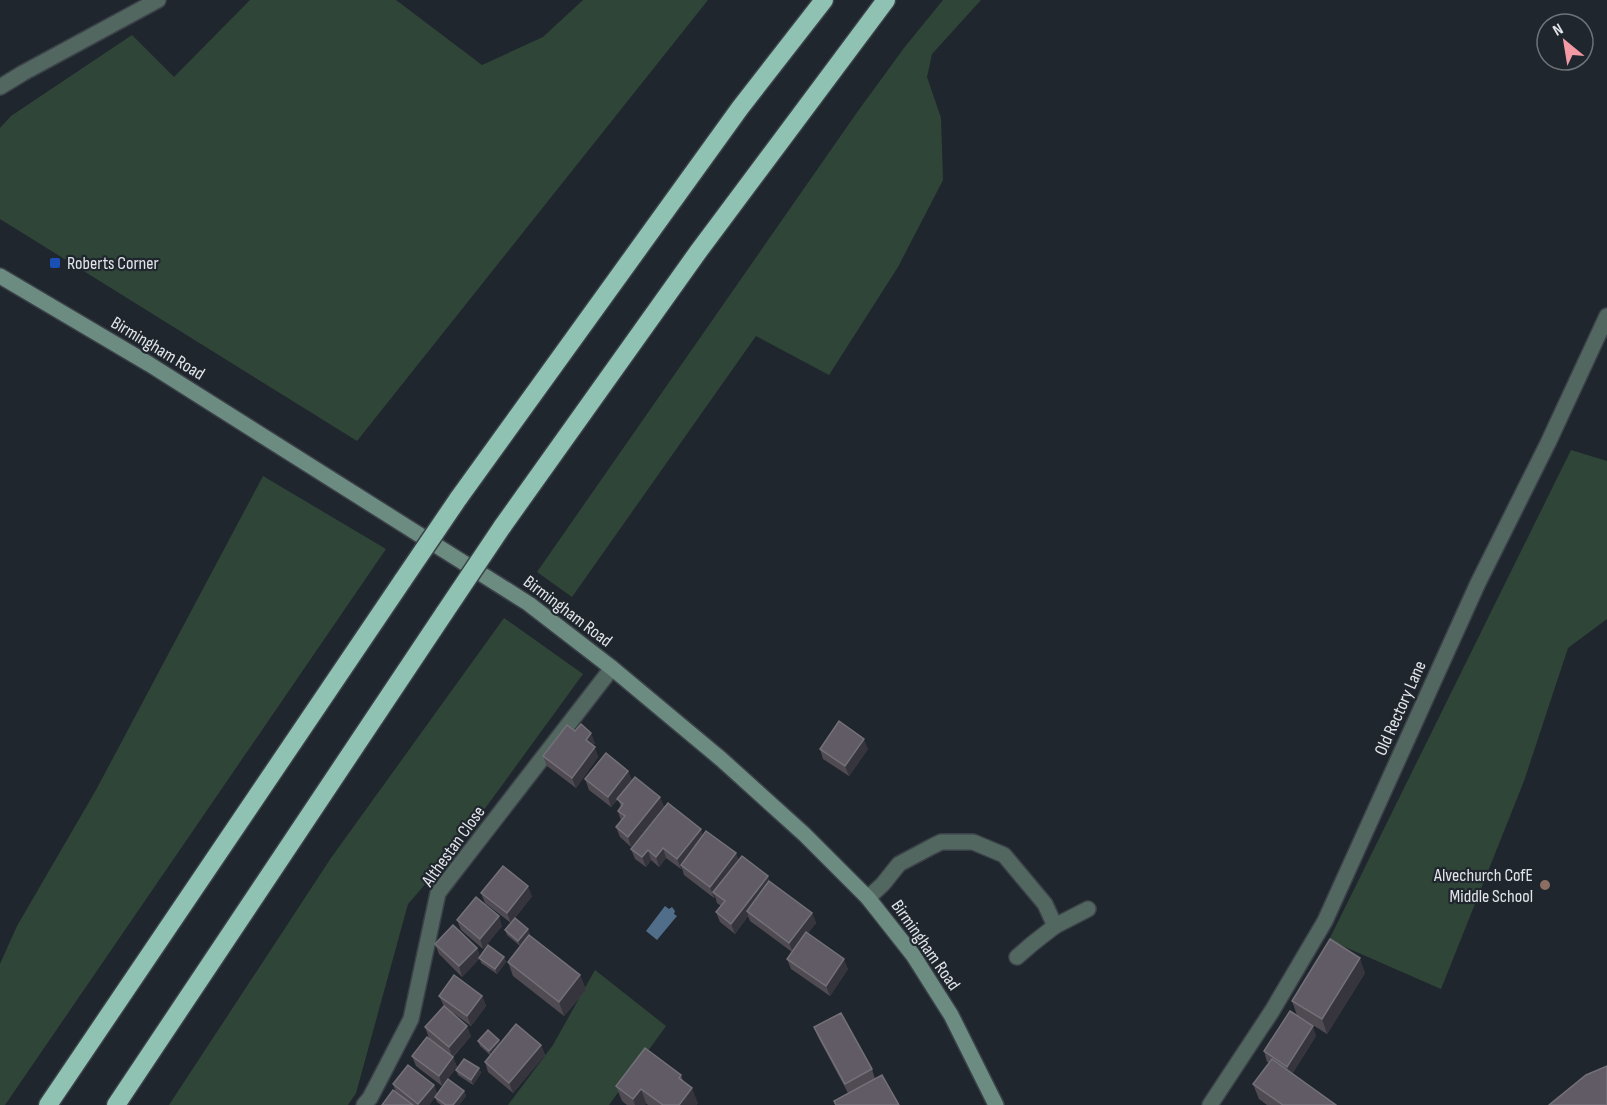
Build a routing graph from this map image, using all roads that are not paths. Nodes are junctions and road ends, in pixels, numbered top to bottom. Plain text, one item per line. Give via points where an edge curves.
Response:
1 (158, 0) edge
2 (824, 0) edge
3 (886, 0) edge
4 (0, 87) edge
5 (0, 276) edge
6 (1607, 316) edge
7 (612, 668) junction
8 (868, 898) junction
9 (1088, 909) dead end
10 (1055, 926) junction
11 (1017, 957) dead end
12 (48, 1105) edge
13 (116, 1105) edge
14 (364, 1105) edge
15 (996, 1105) edge
16 (1210, 1105) edge

1 - 4 street
2 - 12 highway, bridge via 740,108 458,499
3 - 13 highway, bridge via 698,252 501,527
5 - 7 main road, Birmingham Road via 159,370 530,604
6 - 16 street, Old Rectory Lane via 1478,583 1325,921
7 - 8 main road, Birmingham Road via 721,759
7 - 14 street, Althestan Close via 438,893 411,1019
8 - 10 street via 899,864 941,842 973,842 1004,855 1045,904
8 - 15 main road, Birmingham Road via 913,955 951,1015
9 - 10 street
10 - 11 street

